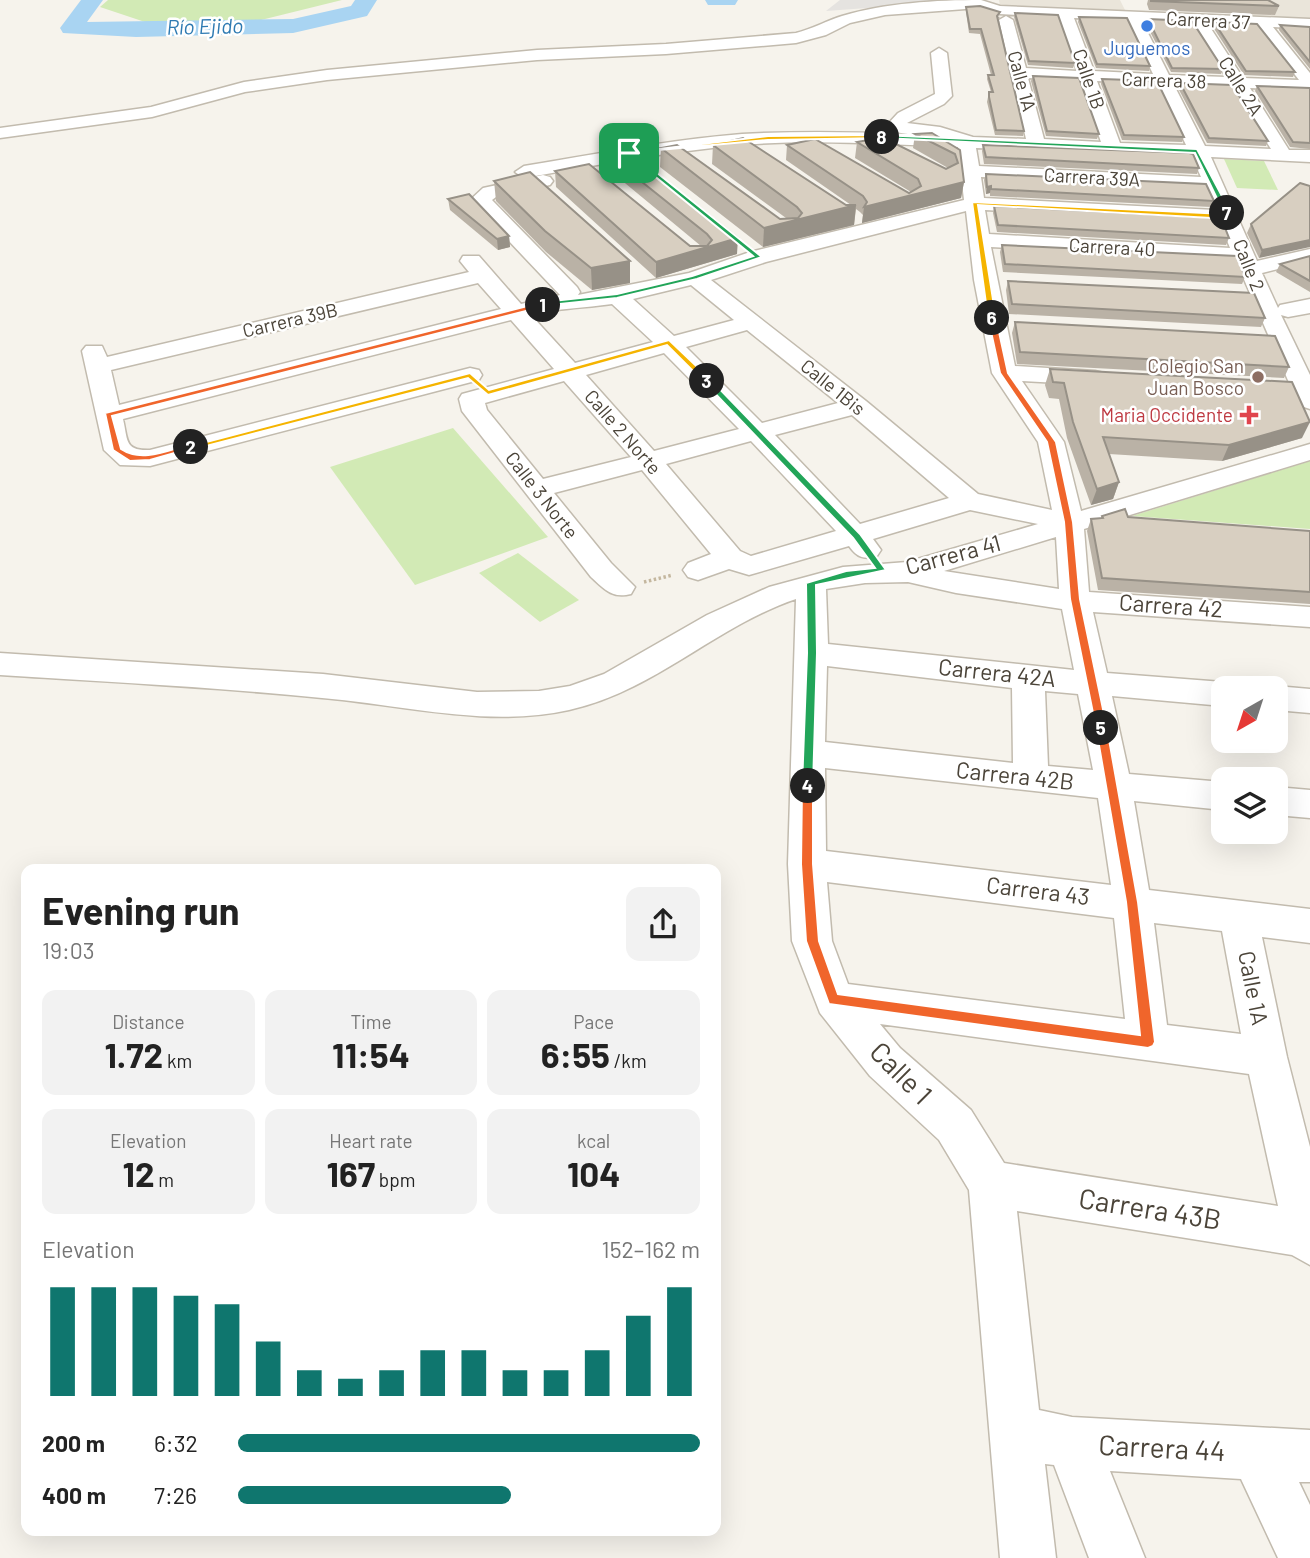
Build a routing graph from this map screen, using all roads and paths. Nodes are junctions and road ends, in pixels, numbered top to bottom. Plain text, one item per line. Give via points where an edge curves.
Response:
1 (979, 2) edge
2 (1209, 5) edge
3 (1065, 13) junction
4 (1138, 13) junction
5 (1006, 20) dead end
6 (1198, 20) junction
7 (1242, 22) junction
8 (1262, 23) junction
9 (1310, 24) edge
10 (939, 53) dead end
11 (1018, 73) junction
12 (1088, 77) junction
13 (1163, 80) junction
14 (1239, 83) junction
15 (1310, 85) edge
16 (0, 133) edge
17 (966, 139) junction
18 (1037, 143) junction
19 (1112, 146) junction
20 (751, 149) junction
21 (1197, 151) junction
22 (1283, 154) junction
23 (1310, 156) edge
24 (913, 159) edge
25 (693, 163) edge
26 (970, 171) junction
27 (536, 182) junction
28 (608, 182) edge
29 (1214, 183) junction
30 (556, 200) edge
31 (975, 203) junction
32 (1229, 217) junction
33 (737, 240) edge
34 (978, 240) junction
35 (1310, 255) edge
36 (758, 257) junction
37 (1248, 262) junction
38 (477, 268) joint
39 (695, 278) junction
40 (569, 292) dead end
41 (1233, 292) edge
42 (1260, 294) junction
43 (617, 296) junction
44 (518, 311) junction
45 (296, 319) junction
46 (751, 322) junction
47 (1252, 337) edge
48 (1280, 338) junction
49 (669, 342) junction
50 (322, 360) junction
51 (461, 367) junction
52 (569, 370) junction
53 (1004, 373) junction
54 (1113, 379) edge
55 (1277, 388) edge
56 (1307, 395) edge
57 (857, 406) junction
58 (348, 407) junction
59 (108, 415) junction
60 (758, 432) junction
61 (1310, 452) edge
62 (649, 461) junction
63 (537, 489) junction
64 (969, 501) junction
65 (1069, 522) junction
66 (856, 536) junction
67 (739, 562) junction
68 (698, 570) joint
69 (895, 571) junction
70 (811, 583) junction
71 (620, 587) joint
72 (1075, 599) junction
73 (1310, 617) edge
74 (812, 653) junction
75 (0, 664) edge
76 (1028, 678) junction
77 (1091, 682) junction
78 (1211, 693) edge
79 (1288, 699) edge
80 (1310, 701) edge
81 (808, 753) junction
82 (1031, 778) junction
83 (1114, 786) junction
84 (1211, 795) edge
85 (1288, 802) edge
86 (1310, 804) edge
87 (807, 864) junction
88 (1132, 902) junction
89 (1239, 918) junction
90 (1310, 926) edge
91 (834, 1000) junction
92 (1148, 1042) junction
93 (1266, 1057) junction
94 (991, 1184) junction
95 (1309, 1238) edge
96 (1015, 1431) junction
97 (1072, 1443) junction
98 (1257, 1454) junction
99 (1310, 1456) edge
100 (1028, 1558) edge
101 (1117, 1558) edge
102 (1307, 1558) edge

1 - 3 street, Carrera 37 via 999,10
1 - 16 street, Carrera 37 via 864,15 796,38 488,59 291,80 244,87 152,112
2 - 7 street
3 - 4 street, Carrera 37
3 - 12 street, Calle 1B
4 - 6 street, Carrera 37
4 - 13 street, Calle 2
5 - 11 street, Calle 1A
6 - 7 street, Carrera 37
6 - 14 street, Calle 2A
7 - 8 street, Carrera 37
8 - 9 street, Carrera 37
8 - 15 street
10 - 17 street via 944,96 913,111 894,127
11 - 12 street, Carrera 38
11 - 18 street, Calle 1A
12 - 13 street, Carrera 38
12 - 19 street, Calle 1B
13 - 14 street, Carrera 38
13 - 21 street, Calle 2
14 - 15 street, Carrera 38
14 - 22 street, Calle 2A
17 - 18 street
17 - 20 street via 828,136
17 - 26 street
18 - 19 street
19 - 21 street
20 - 24 street via 885,146
20 - 25 street via 698,155 691,159
20 - 27 street via 524,172
21 - 22 street
21 - 29 street, Calle 2
22 - 23 street
26 - 29 street, Carrera 39A
26 - 31 street
27 - 28 street via 588,171
27 - 30 street
27 - 40 street via 491,192 480,200
29 - 32 street, Calle 2
31 - 32 street
31 - 34 street
31 - 36 street
32 - 37 street, Calle 2
33 - 36 street
34 - 37 street, Carrera 40
34 - 53 street via 998,280 1007,323
35 - 37 street, Carrera 40
36 - 39 street
37 - 42 street, Calle 2
38 - 44 street, Calle 2 Norte
38 - 45 street, Carrera 39B
39 - 43 street
39 - 46 street, Calle 1Bis
41 - 42 street
42 - 48 street, Calle 2
43 - 44 street via 554,302
43 - 49 street
44 - 51 street
44 - 52 street, Calle 2 Norte
45 - 50 street
45 - 59 street, Carrera 39B via 96,358
46 - 49 street
46 - 57 street, Calle 1Bis
47 - 48 street
48 - 56 street, Calle 2
49 - 52 street
49 - 60 street
50 - 51 street
50 - 58 street
50 - 59 street
51 - 52 street
51 - 58 street
51 - 63 street, Calle 3 Norte via 475,411
52 - 62 street, Calle 2 Norte
53 - 54 street
53 - 65 street via 1051,442
55 - 56 street
57 - 60 street
57 - 64 street, Calle 1Bis
58 - 59 street via 150,458 130,459 117,450
60 - 62 street
60 - 66 street
61 - 65 street, Carrera 41
62 - 63 street
62 - 67 street, Calle 2 Norte
63 - 71 street, Calle 3 Norte via 601,570
64 - 65 street
64 - 66 street
65 - 69 street, Carrera 41
65 - 72 street
66 - 67 street
66 - 69 street
67 - 68 street
68 - 71 path
69 - 70 street, Carrera 41 via 846,574
69 - 72 street, Carrera 42 via 956,585
70 - 74 street, Calle 1
70 - 75 street, Carrera 41 via 740,611 600,690 531,704 488,706 324,686
72 - 73 street, Carrera 42
72 - 77 street
74 - 76 street, Carrera 42A
74 - 81 street, Calle 1
76 - 77 street, Carrera 42A
76 - 82 street
77 - 78 street, Carrera 42A
77 - 83 street
79 - 80 street
81 - 82 street, Carrera 42B
81 - 87 street, Calle 1
82 - 83 street, Carrera 42B
83 - 84 street, Carrera 42B
83 - 88 street
85 - 86 street
87 - 88 street, Carrera 43
87 - 91 street, Calle 1 via 812,941
88 - 89 street, Carrera 43
88 - 92 street
89 - 90 street, Carrera 43
89 - 93 street, Calle 1A
91 - 92 street
91 - 94 street, Calle 1 via 885,1062 955,1125
92 - 93 street
93 - 95 street, Calle 1A
94 - 95 street, Carrera 43B
94 - 96 street, Calle 1
96 - 97 street, Carrera 44
96 - 100 street, Calle 1
97 - 98 street, Carrera 44
97 - 101 street
98 - 99 street, Carrera 44
98 - 102 street

